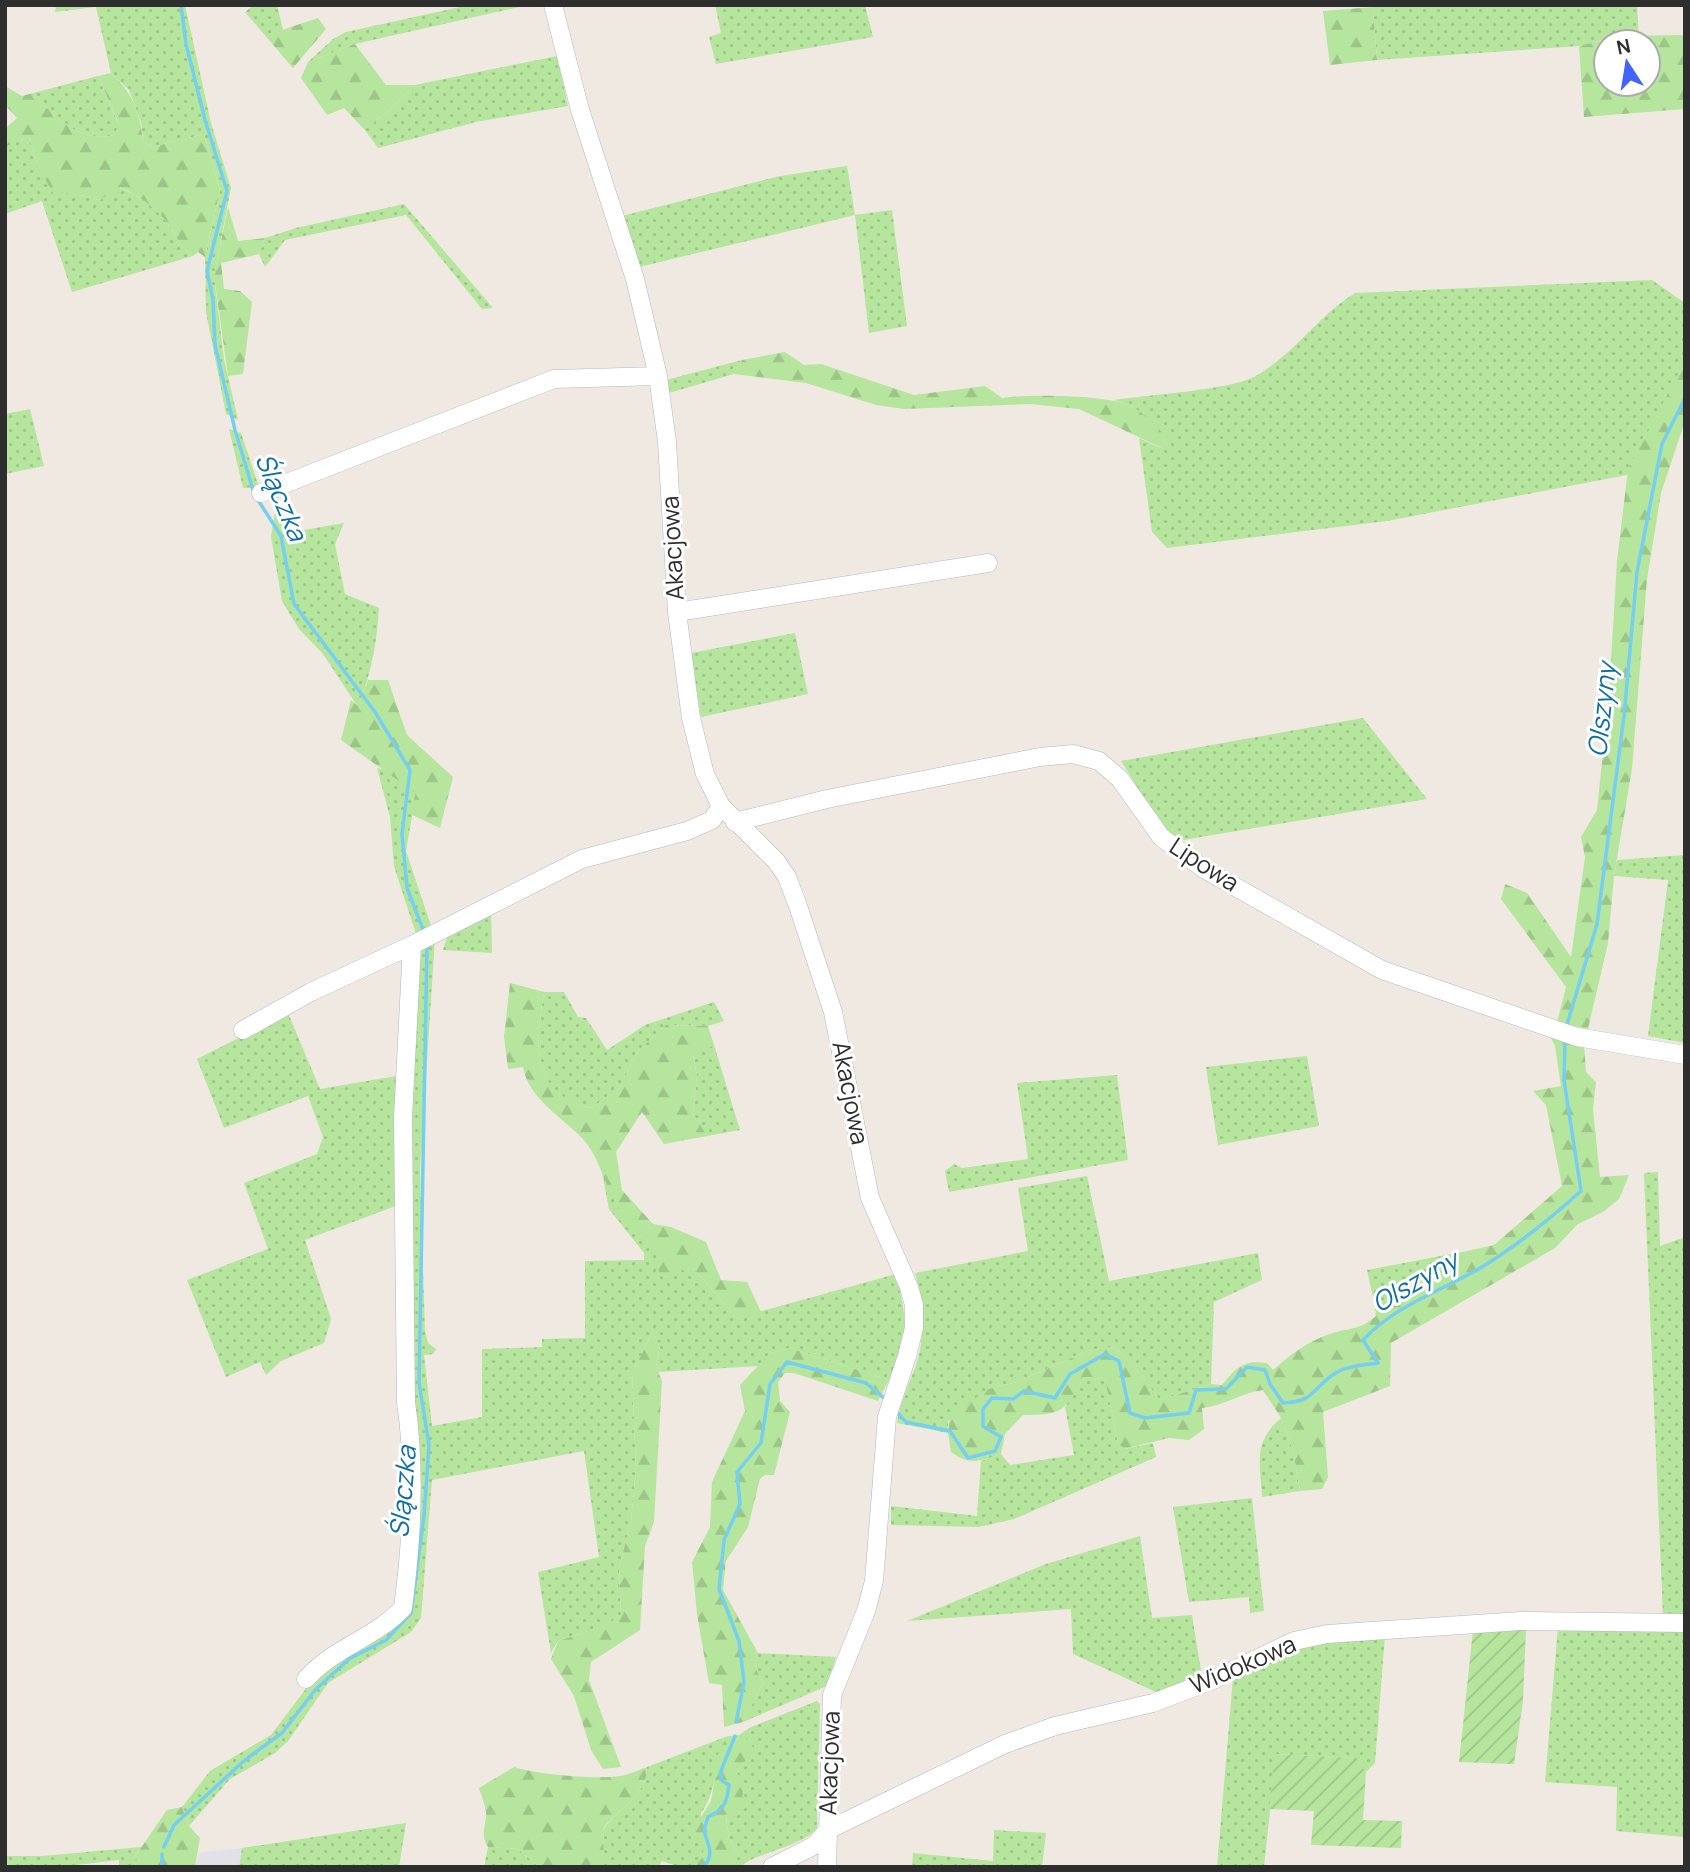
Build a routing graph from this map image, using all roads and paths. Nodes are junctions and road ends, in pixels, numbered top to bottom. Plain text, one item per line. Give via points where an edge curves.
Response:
1 (554, 5) edge
2 (658, 376) junction
3 (261, 493) dead end
4 (988, 562) dead end
5 (677, 612) junction
6 (721, 806) junction
7 (735, 822) junction
8 (412, 945) junction
9 (243, 1030) dead end
10 (1685, 1055) edge
11 (1685, 1623) edge
12 (306, 1679) dead end
13 (828, 1830) junction
14 (772, 1867) edge
15 (827, 1867) edge

1 - 2 street, Akacjowa via 580,110 635,279
2 - 3 street via 554,379
2 - 5 street, Akacjowa via 667,442
4 - 5 street
5 - 6 street, Akacjowa via 691,718 705,774
6 - 7 street, Akacjowa
6 - 8 street via 712,820 582,859
7 - 10 street, Lipowa via 827,799 1073,754 1099,761 1120,779 1161,837 1204,869 1382,970 1577,1037
7 - 13 street, Akacjowa via 776,861 798,906 833,1012 870,1198 914,1305 914,1328 887,1417 874,1581 832,1695
8 - 9 street
8 - 12 street via 403,1118 406,1402 412,1442 403,1608 390,1622 324,1660
11 - 13 street, Widokowa via 1521,1621 1327,1634 1294,1641 1153,1703 1055,1726 1005,1744
13 - 14 street, Widokowa via 816,1845
13 - 15 street, Akacjowa

